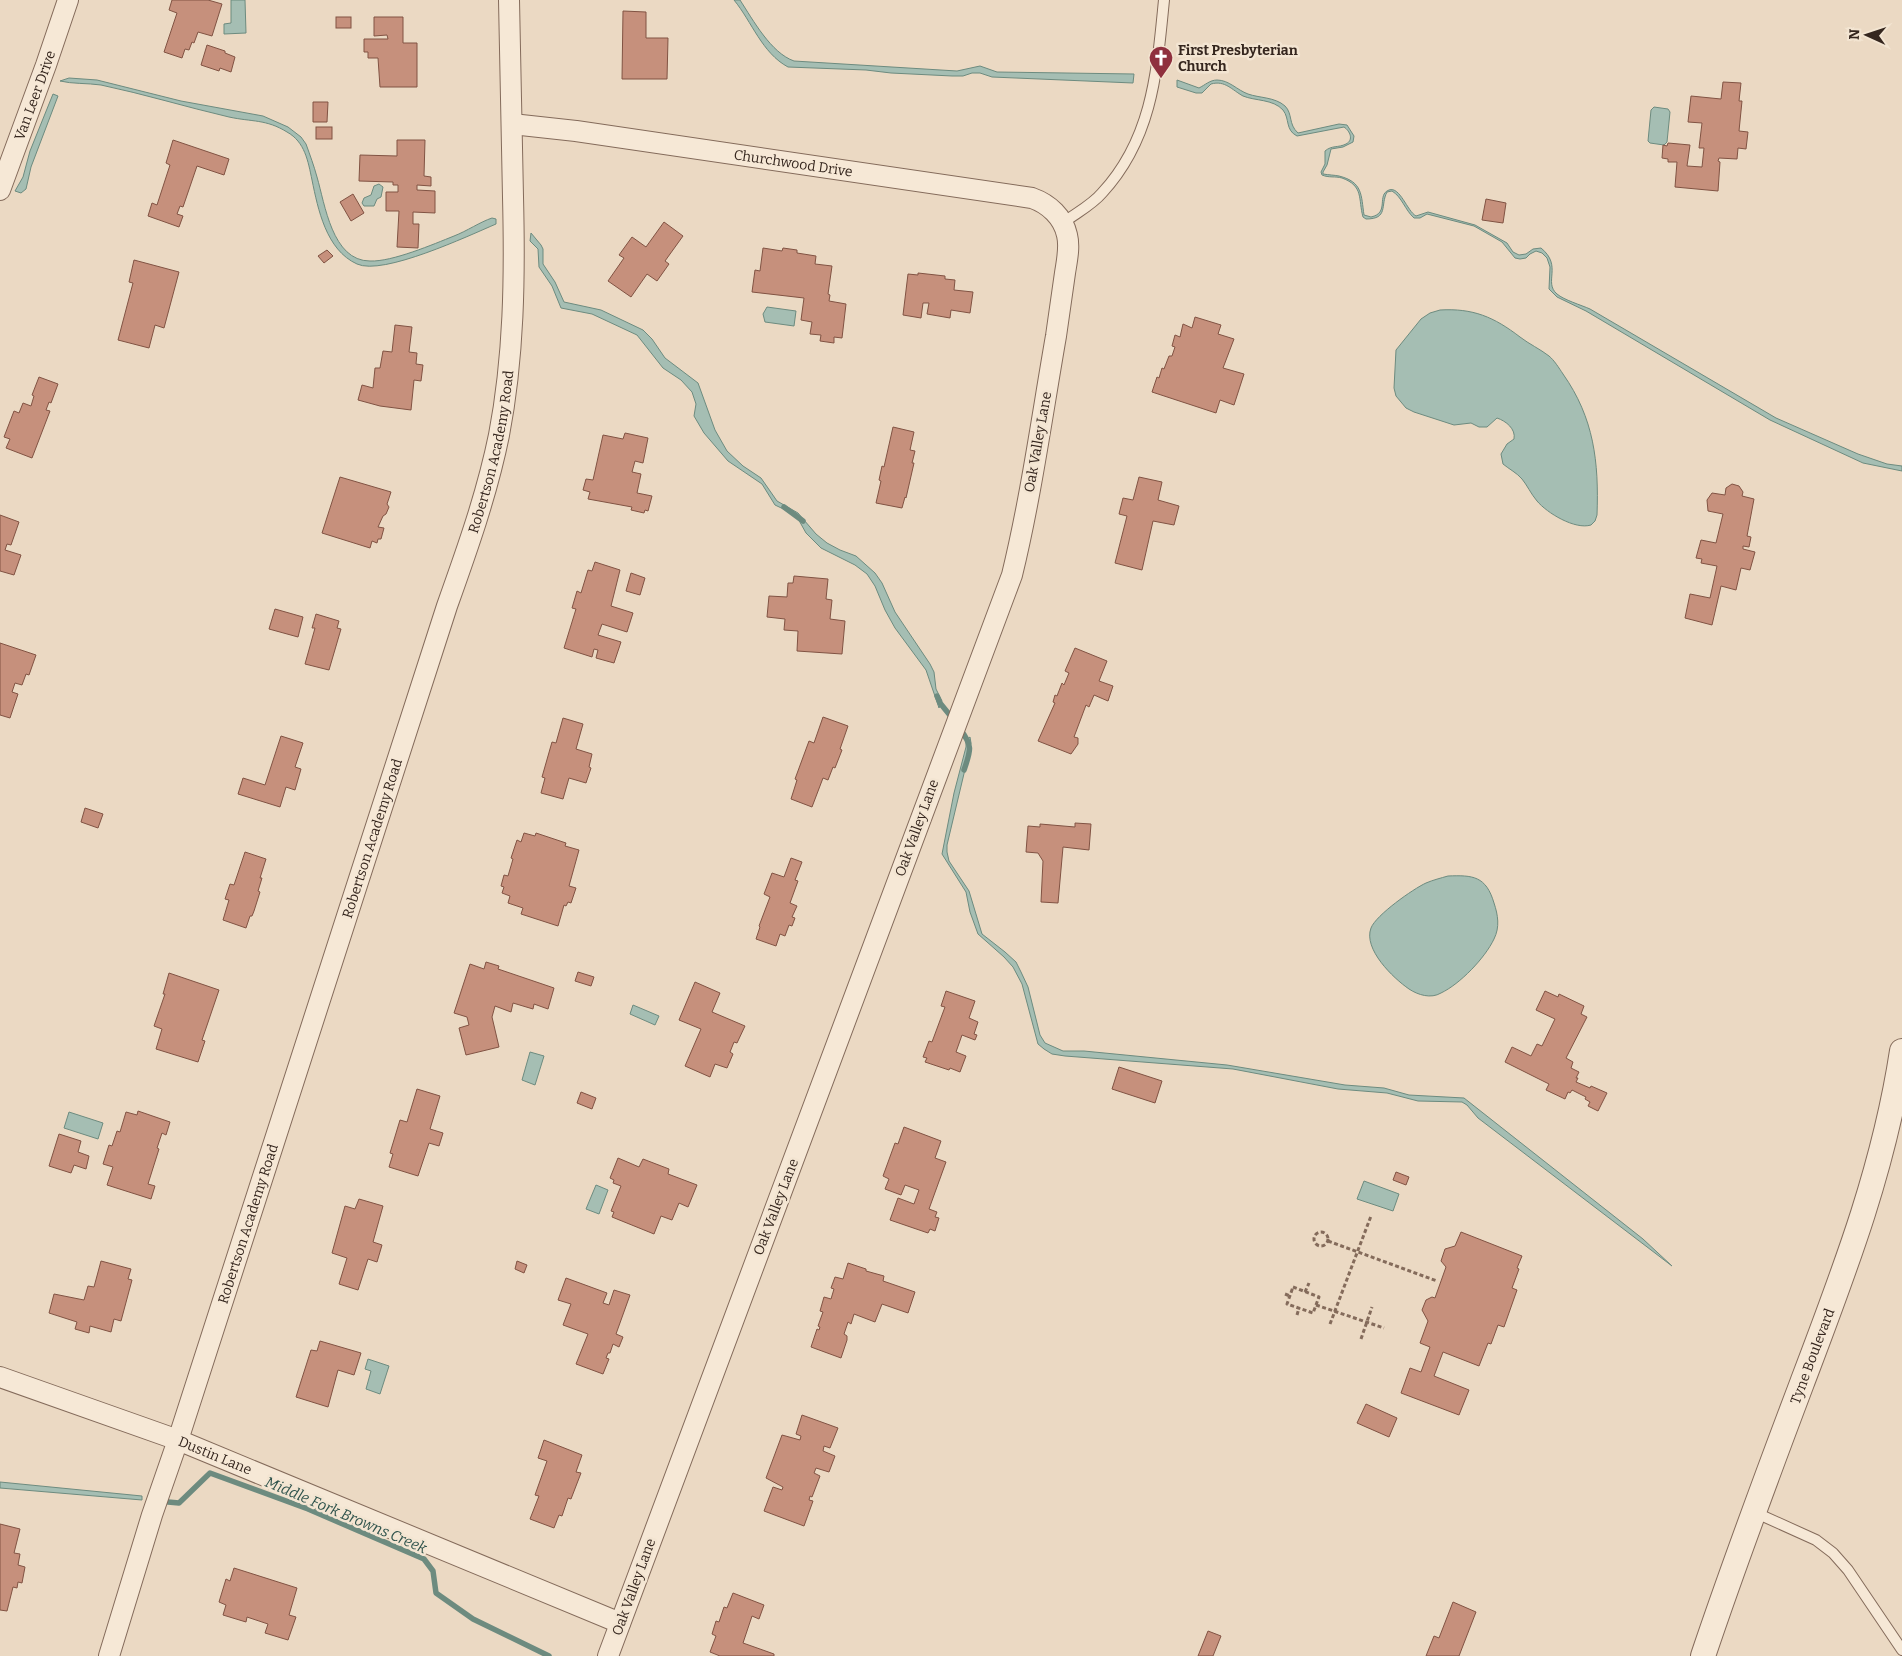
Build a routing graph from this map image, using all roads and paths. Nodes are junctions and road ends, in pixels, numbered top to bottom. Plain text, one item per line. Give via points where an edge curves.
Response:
1 (68, 0) edge
2 (509, 0) edge
3 (1164, 0) edge
4 (512, 124) junction
5 (0, 190) edge
6 (1063, 223) junction
7 (1902, 1051) edge
8 (1371, 1216) dead end
9 (1328, 1241) junction
10 (1357, 1252) junction
11 (1437, 1282) dead end
12 (1309, 1283) dead end
13 (1305, 1292) junction
14 (1285, 1294) dead end
15 (1290, 1296) junction
16 (1316, 1305) junction
17 (1372, 1307) dead end
18 (1299, 1308) junction
19 (1334, 1311) junction
20 (1297, 1315) dead end
21 (1366, 1322) junction
22 (1330, 1324) dead end
23 (1384, 1328) dead end
24 (1361, 1339) dead end
25 (0, 1377) edge
26 (178, 1440) junction
27 (1753, 1512) junction
28 (620, 1623) junction
29 (1902, 1650) edge
30 (109, 1656) edge
31 (608, 1656) edge
32 (1703, 1656) edge

1 - 5 street, Van Leer Drive
2 - 4 street, Robertson Academy Road
3 - 6 lane via 1155,86 1131,152 1101,194
4 - 6 street, Churchwood Drive via 1032,198 1044,203
4 - 26 street, Robertson Academy Road via 514,248 511,333 493,462
6 - 28 street, Oak Valley Lane via 1068,237 1068,252 1061,306 1024,524 1012,575
7 - 27 street, Tyne Boulevard via 1888,1129 1864,1212
8 - 10 path
9 - 9 path via 1324,1232 1314,1235 1314,1242 1319,1246
9 - 10 path
10 - 11 path
10 - 19 path
12 - 13 path
13 - 15 path via 1293,1287
13 - 16 path via 1319,1297
14 - 15 path
15 - 18 path via 1287,1304
16 - 18 path via 1313,1313
16 - 19 path
17 - 21 path
18 - 20 path
19 - 21 path
19 - 22 path
21 - 23 path
21 - 24 path
25 - 26 street, Dustin Lane
26 - 28 street, Dustin Lane
26 - 30 street, Robertson Academy Road
27 - 29 lane via 1816,1540 1833,1553
27 - 32 street, Tyne Boulevard
28 - 31 street, Oak Valley Lane

